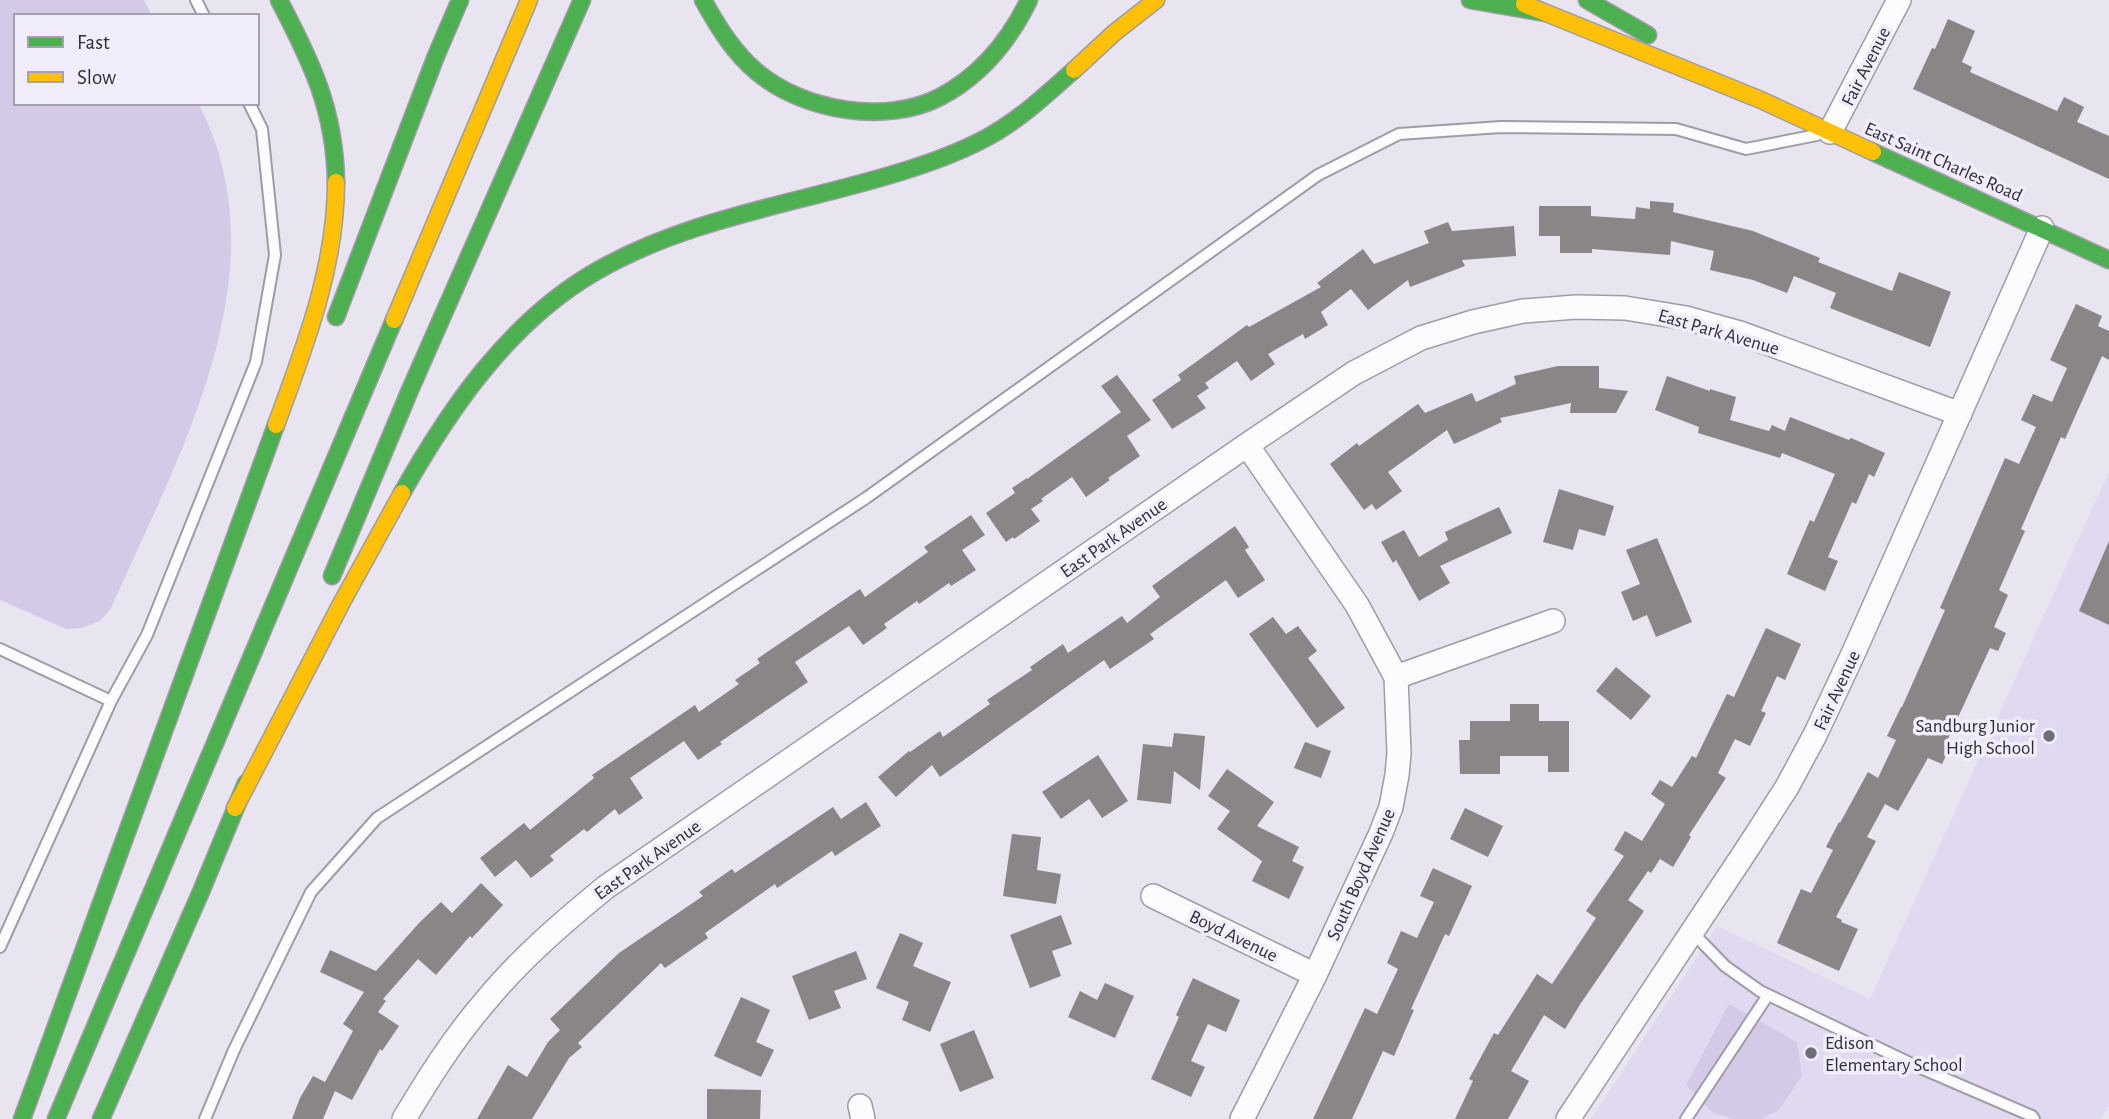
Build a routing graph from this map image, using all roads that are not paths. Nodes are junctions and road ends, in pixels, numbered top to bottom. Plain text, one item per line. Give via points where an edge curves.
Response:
1 (279, 0) edge
2 (460, 0) edge
3 (529, 0) edge
4 (582, 0) edge
5 (703, 0) edge
6 (1029, 0) edge
7 (1156, 0) edge
8 (1470, 0) edge
9 (1516, 0) edge
10 (1587, 0) edge
11 (1899, 0) edge
12 (1545, 13) junction
13 (1761, 100) junction
14 (250, 105) edge
15 (1830, 132) junction
16 (2042, 228) junction
17 (2109, 260) edge
18 (329, 334) dead end
19 (303, 398) dead end
20 (1959, 414) junction
21 (1247, 444) junction
22 (325, 593) dead end
23 (1553, 621) dead end
24 (309, 631) dead end
25 (0, 649) edge
26 (1396, 677) junction
27 (111, 701) junction
28 (163, 734) junction
29 (235, 808) junction
30 (1153, 896) dead end
31 (1692, 932) junction
32 (0, 947) edge
33 (1315, 975) junction
34 (1768, 995) junction
35 (22, 1119) edge
36 (56, 1119) edge
37 (101, 1119) edge
38 (205, 1119) edge
39 (404, 1119) edge
40 (1242, 1119) edge
41 (1568, 1119) edge
42 (1686, 1119) edge
43 (2034, 1119) edge

1 - 28 main road via 323,96 334,145 337,195 333,237 308,336
2 - 18 main road
3 - 36 main road
4 - 22 main road
5 - 6 main road via 728,43 771,83 818,105 878,111 936,98 968,78 1002,48
7 - 29 main road via 1034,106 972,146 904,171 676,233 592,274 544,308 489,362 419,463
8 - 12 main road
9 - 12 main road, East Saint Charles Road
10 - 13 main road, East Saint Charles Road
11 - 15 street, Fair Avenue
12 - 13 main road, East Saint Charles Road
13 - 15 main road, East Saint Charles Road
14 - 27 lane via 262,130 275,255 256,362 147,635
15 - 16 main road, East Saint Charles Road
15 - 38 lane via 1746,149 1676,129 1501,127 1399,134 1318,175 866,498 377,818 311,892
16 - 17 main road, East Saint Charles Road
16 - 20 street, Fair Avenue
19 - 28 main road
20 - 21 street, East Park Avenue via 1740,333 1625,308 1576,307 1523,311 1422,338 1354,373
20 - 31 street, Fair Avenue via 1815,735 1787,787
21 - 26 street, South Boyd Avenue via 1357,605
21 - 39 street, East Park Avenue via 606,887 535,948 484,1002 439,1061
23 - 26 street
24 - 29 main road
25 - 27 lane
26 - 33 street, South Boyd Avenue via 1399,753 1391,807
27 - 32 lane
28 - 35 main road
29 - 37 main road
30 - 33 street, Boyd Avenue
31 - 34 lane via 1725,966
31 - 41 street, Fair Avenue
33 - 40 street, South Boyd Avenue
34 - 42 lane
34 - 43 lane

